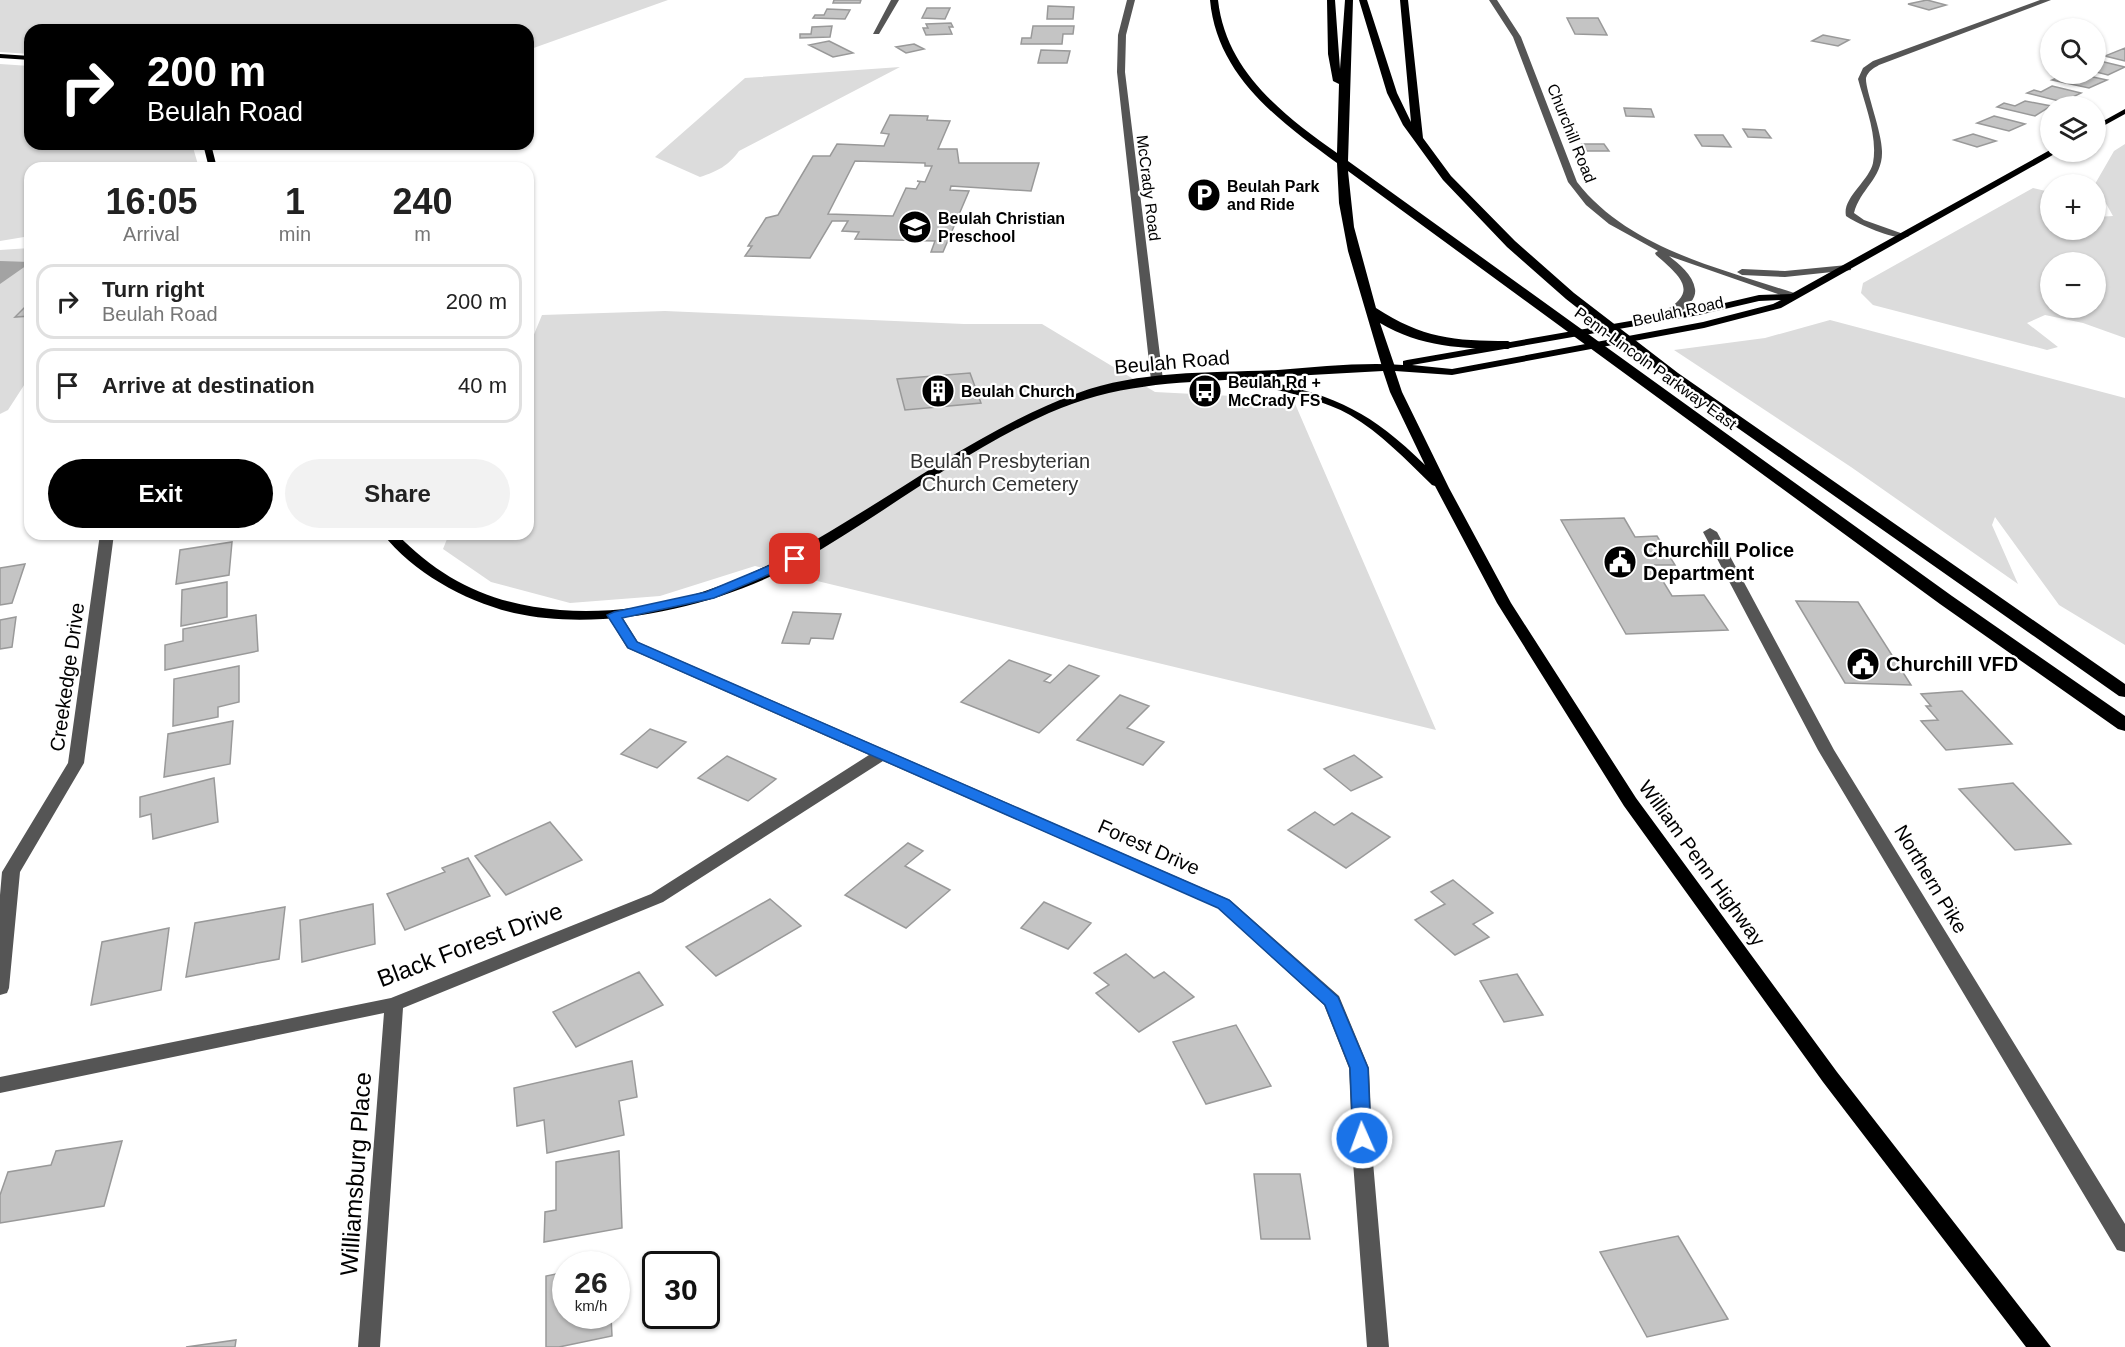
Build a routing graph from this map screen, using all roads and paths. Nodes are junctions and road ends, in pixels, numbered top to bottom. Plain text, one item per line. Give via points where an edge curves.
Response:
1 (896, 0) edge
2 (1131, 0) edge
3 (1214, 0) edge
4 (1331, 0) edge
5 (1349, 0) edge
6 (1363, 0) edge
7 (1404, 0) edge
8 (1493, 0) edge
9 (2047, 0) edge
10 (876, 32) dead end
11 (0, 56) edge
12 (24, 58) edge
13 (1341, 104) junction
14 (2125, 111) edge
15 (2106, 122) edge
16 (1419, 142) junction
17 (2040, 160) edge
18 (1904, 236) junction
19 (1643, 240) junction
20 (1847, 268) junction
21 (1719, 269) junction
22 (1793, 296) junction
23 (1370, 310) junction
24 (1658, 319) junction
25 (1508, 345) junction
26 (1388, 367) junction
27 (1230, 376) junction
28 (1157, 380) junction
29 (1443, 488) junction
30 (1710, 532) dead end
31 (106, 540) edge
32 (396, 540) edge
33 (614, 615) junction
34 (2125, 692) edge
35 (2125, 725) edge
36 (882, 754) junction
37 (0, 988) edge
38 (394, 1004) junction
39 (0, 1085) edge
40 (2125, 1243) edge
41 (369, 1347) edge
42 (1378, 1347) edge
43 (2040, 1347) edge

1 - 10 street
2 - 28 street, McCrady Road via 1122,35 1122,84
3 - 35 highway, Penn-Lincoln Parkway East via 1220,34 1237,68 1274,109 1946,600
4 - 13 highway via 1333,54
5 - 13 highway
6 - 16 highway, Penn-Lincoln Parkway East via 1392,93
7 - 16 highway
8 - 19 street, Churchill Road via 1517,37 1579,192 1609,221
9 - 18 street via 1866,70 1862,79 1878,159 1875,171 1848,214
11 - 12 main road
13 - 23 highway via 1346,210
14 - 15 main road
16 - 34 highway, Penn-Lincoln Parkway East via 1484,218 1570,296 1673,376
17 - 18 main road, Beulah Road
18 - 20 main road, Beulah Road
19 - 21 street, Churchill Road
19 - 24 street via 1682,271 1690,289 1682,305
20 - 21 street via 1777,274
20 - 22 main road, Beulah Road
21 - 22 street, Churchill Road
22 - 24 main road, Beulah Road via 1759,298
22 - 26 main road, Beulah Road via 1777,306 1678,331 1464,370
23 - 25 highway via 1403,332 1427,341
23 - 26 highway
24 - 25 main road, Beulah Road
25 - 26 main road, Beulah Road
26 - 27 main road, Beulah Road
26 - 29 main road, William Penn Highway via 1396,392
27 - 28 main road, Beulah Road
27 - 29 main road via 1309,395 1354,413 1392,441
28 - 33 main road, Beulah Road via 1101,389 1029,418 824,543 762,575 709,595
29 - 43 main road, William Penn Highway via 1541,665 1643,822 1830,1077
30 - 40 street, Northern Pike via 1826,750
31 - 37 street, Creekedge Drive via 76,763 11,872
32 - 33 main road, Beulah Road via 463,591 495,604 531,612
33 - 36 street, Forest Drive via 632,645
36 - 38 street, Black Forest Drive via 657,898
36 - 42 street, Forest Drive via 1224,904 1332,1001 1359,1068
38 - 39 street, Black Forest Drive
38 - 41 street, Williamsburg Place

